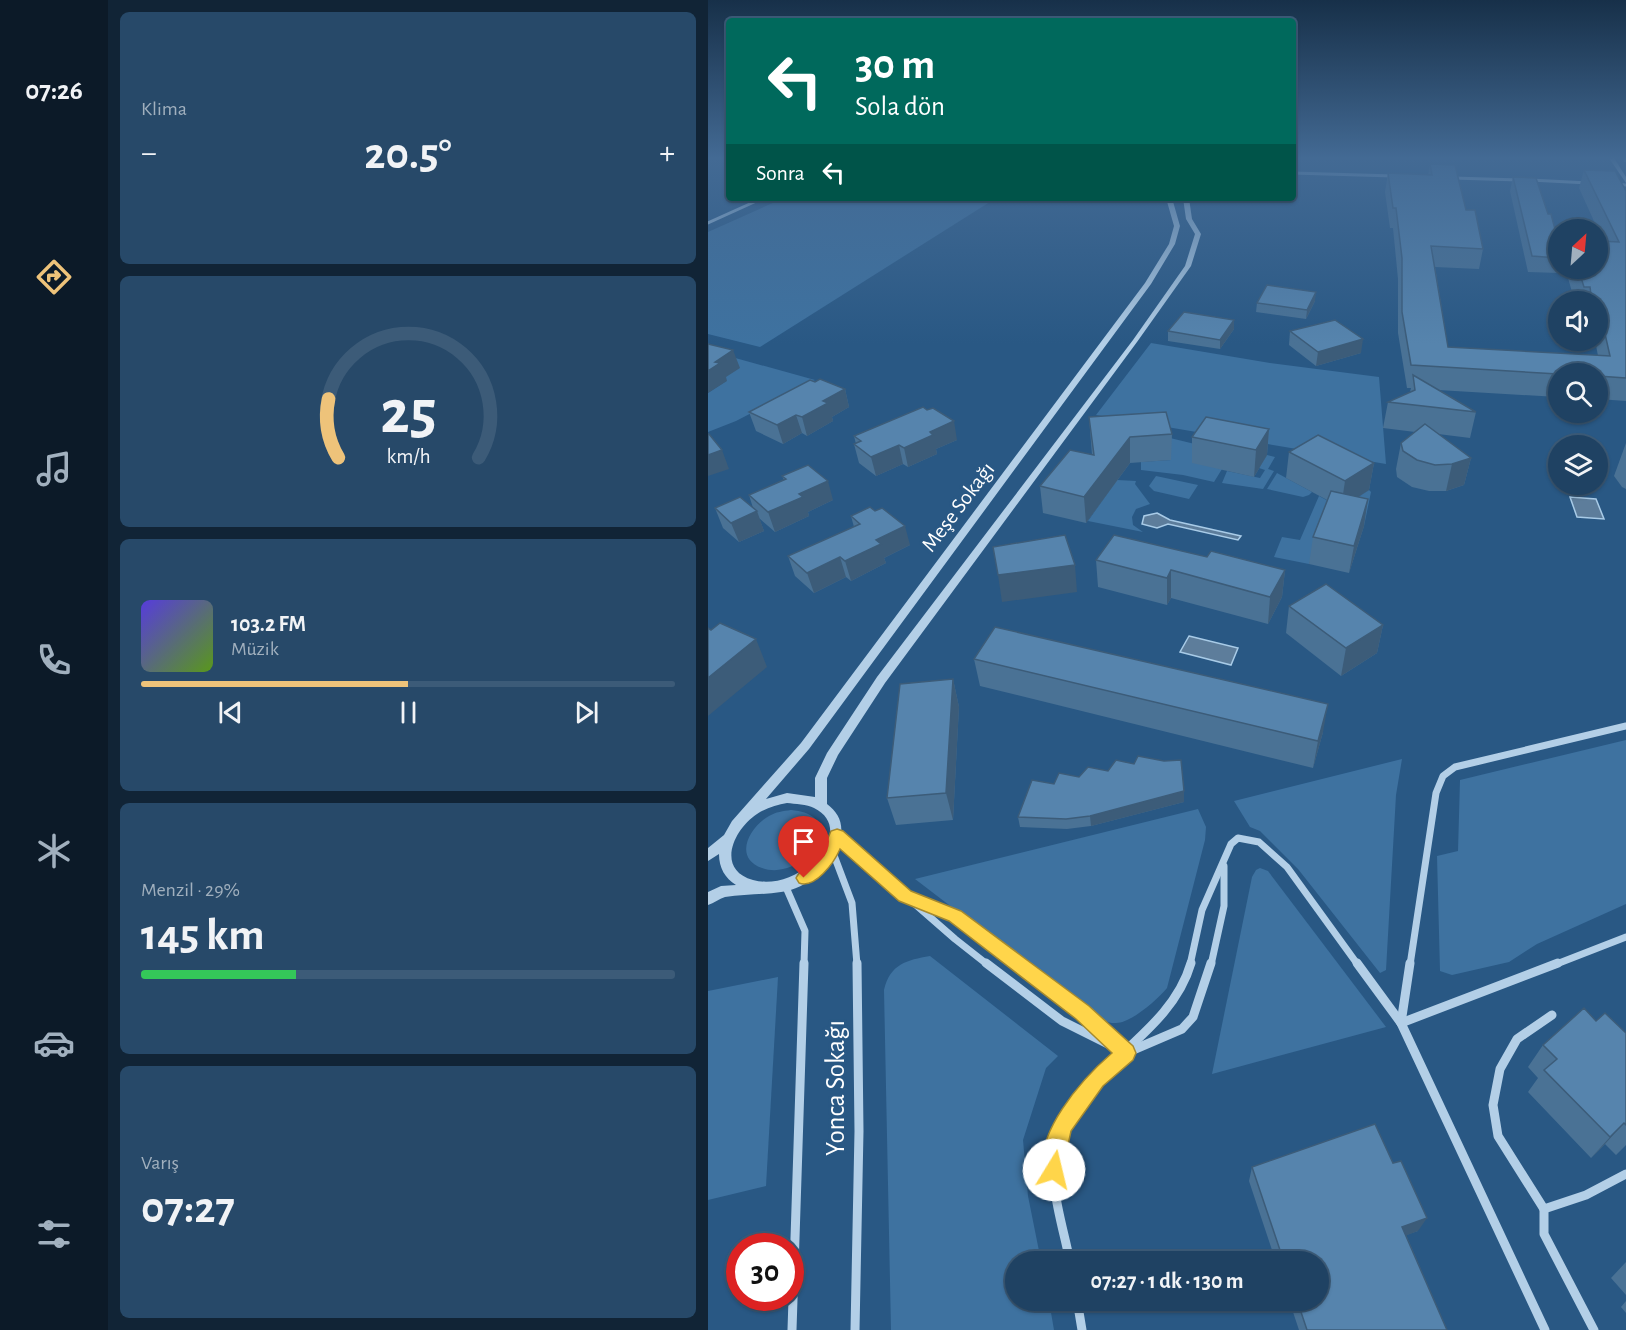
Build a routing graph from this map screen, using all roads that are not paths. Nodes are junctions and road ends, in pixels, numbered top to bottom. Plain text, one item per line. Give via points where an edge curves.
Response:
1 (1176, 220) edge
2 (1190, 220) edge
3 (1626, 726) edge
4 (820, 802) junction
5 (736, 825) junction
6 (837, 836) junction
7 (727, 839) junction
8 (832, 850) junction
9 (708, 856) edge
10 (1224, 862) junction
11 (785, 885) junction
12 (765, 888) junction
13 (905, 896) junction
14 (708, 899) edge
15 (1626, 938) edge
16 (1552, 1015) dead end
17 (1401, 1023) junction
18 (1126, 1053) junction
19 (1626, 1174) edge
20 (1544, 1209) junction
21 (1068, 1251) edge
22 (1079, 1311) edge
23 (792, 1330) edge
24 (855, 1330) edge
25 (1082, 1330) edge
26 (1545, 1330) edge
27 (1594, 1330) edge

1 - 5 street, Meşe Sokağı via 1172,244 1148,284 805,746
2 - 4 street, Meşe Sokağı via 1198,234 1188,266 857,716 821,778
3 - 17 street via 1455,767 1443,776 1436,793
4 - 5 street via 805,798 768,802
4 - 6 street via 837,823
5 - 7 street
6 - 8 street
6 - 13 street
7 - 9 street
7 - 12 street via 723,854 735,879
8 - 11 street via 804,878
8 - 24 street, Yonca Sokağı via 852,903 857,965
10 - 17 street via 1238,838 1259,842 1275,855
10 - 18 street via 1206,898 1186,978 1176,998
10 - 18 street via 1224,906 1213,958 1193,1017 1182,1029
11 - 12 street
11 - 23 street, Yonca Sokağı via 805,931
12 - 14 street via 721,892
13 - 18 street via 1062,1021
13 - 18 street via 955,916 1082,1012
15 - 17 street
16 - 20 street via 1516,1039 1500,1069 1493,1105 1498,1136
17 - 26 street
18 - 21 street via 1096,1079 1078,1102 1063,1126 1056,1149 1054,1170
19 - 20 street via 1570,1203
20 - 27 street via 1544,1234
22 - 25 street

